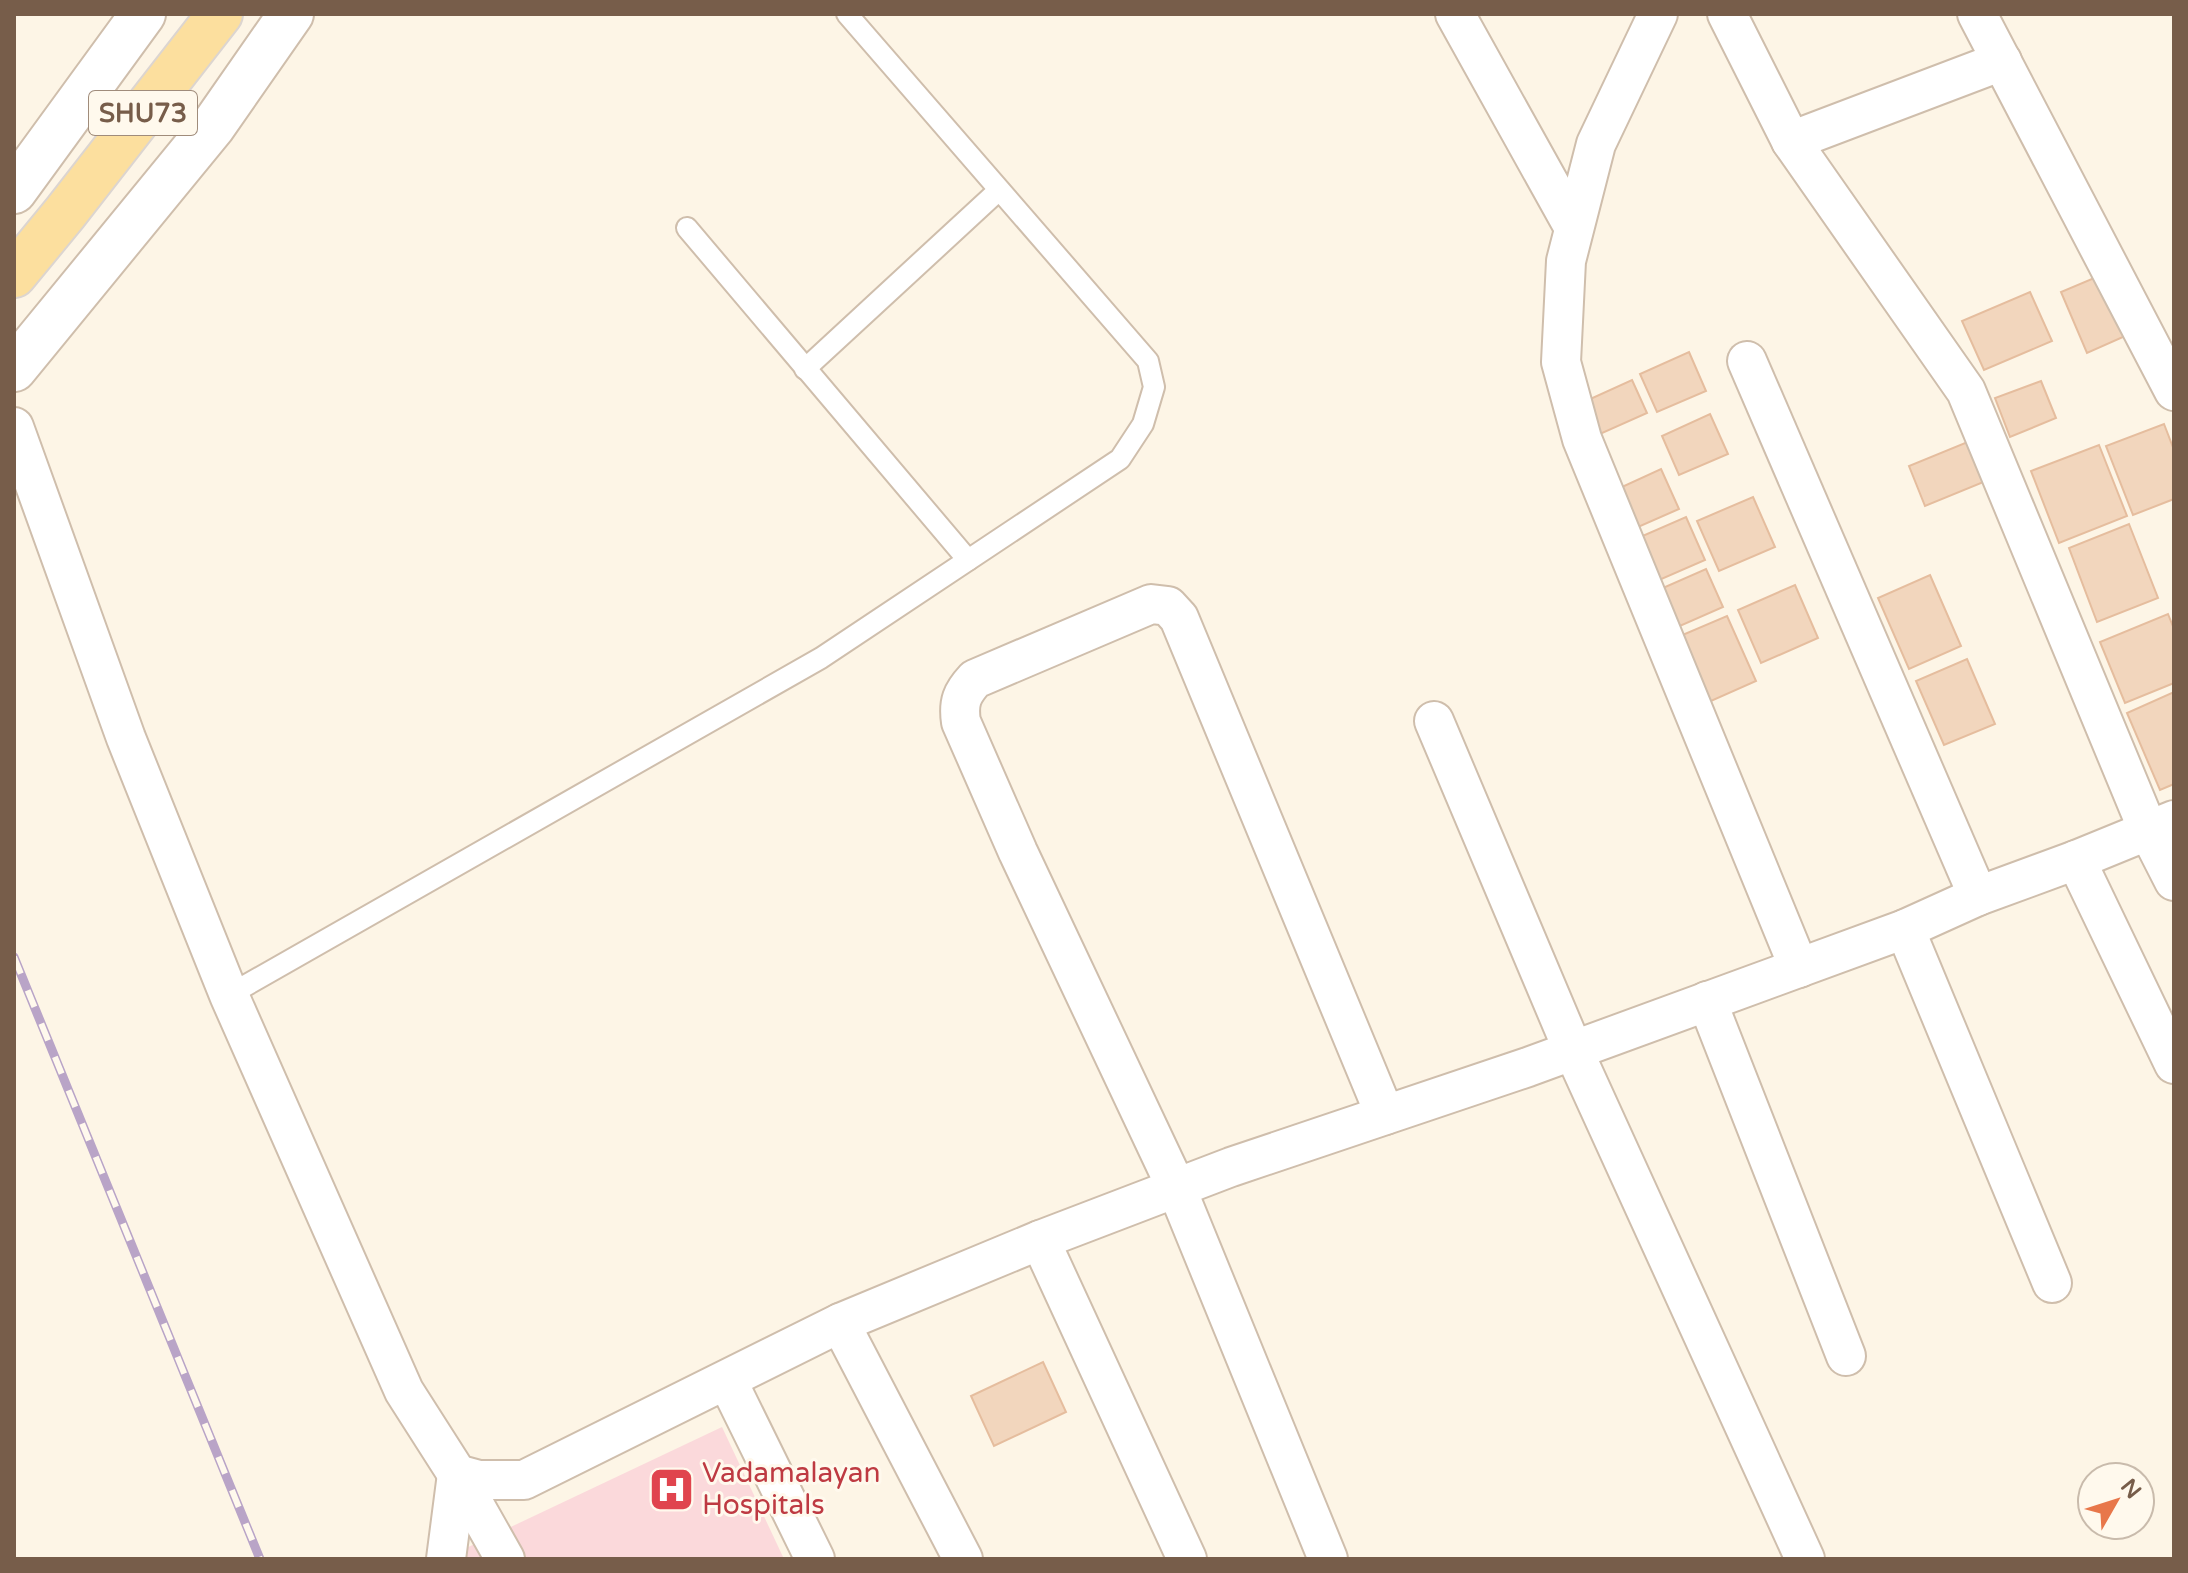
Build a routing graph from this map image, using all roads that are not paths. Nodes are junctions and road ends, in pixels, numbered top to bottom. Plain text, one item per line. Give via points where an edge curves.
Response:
1 (143, 14) edge
2 (220, 14) edge
3 (291, 14) edge
4 (847, 14) edge
5 (1455, 14) edge
6 (1658, 14) edge
7 (1727, 14) edge
8 (1977, 14) edge
9 (2002, 61) junction
10 (1791, 141) junction
11 (999, 190) junction
12 (14, 191) edge
13 (1573, 226) junction
14 (687, 228) dead end
15 (14, 275) edge
16 (1747, 361) dead end
17 (14, 369) edge
18 (805, 369) junction
19 (2174, 391) edge
20 (14, 427) edge
21 (968, 560) junction
22 (1434, 721) dead end
23 (2161, 825) edge
24 (2076, 860) junction
25 (2174, 881) edge
26 (1978, 896) junction
27 (1905, 929) junction
28 (1799, 968) junction
29 (229, 995) junction
30 (1707, 1001) junction
31 (1573, 1050) junction
32 (2174, 1064) edge
33 (1385, 1115) junction
34 (1176, 1187) junction
35 (1040, 1240) junction
36 (2052, 1283) dead end
37 (840, 1323) junction
38 (1846, 1356) dead end
39 (727, 1380) junction
40 (457, 1474) junction
41 (446, 1559) edge
42 (505, 1559) edge
43 (815, 1559) edge
44 (963, 1559) edge
45 (1187, 1559) edge
46 (1328, 1559) edge
47 (1805, 1559) edge

1 - 12 street
2 - 15 main road, SHU73
3 - 17 street via 213,126
4 - 11 lane
5 - 13 street
6 - 13 street via 1596,144
7 - 10 street
8 - 9 street
9 - 10 street
9 - 19 street
10 - 23 street via 1966,391
11 - 18 lane
11 - 21 lane via 1148,361 1154,387 1143,424 1120,459
13 - 28 street via 1561,362 1582,439
14 - 18 lane
16 - 26 street
18 - 21 lane
20 - 29 street via 126,738
21 - 29 lane via 821,658
22 - 31 street
23 - 24 street
23 - 25 street
24 - 26 street
24 - 32 street
26 - 27 street
27 - 28 street
27 - 36 street
28 - 30 street
29 - 40 street via 404,1391
30 - 31 street
30 - 38 street
31 - 33 street
31 - 47 street
33 - 34 street
33 - 34 street via 1179,618 1168,606 1151,604 975,679 958,705 1018,852
34 - 35 street
34 - 46 street
35 - 37 street
35 - 45 street
37 - 39 street
37 - 44 street
39 - 40 street via 524,1480 479,1480
39 - 43 street
40 - 41 street
40 - 42 street

